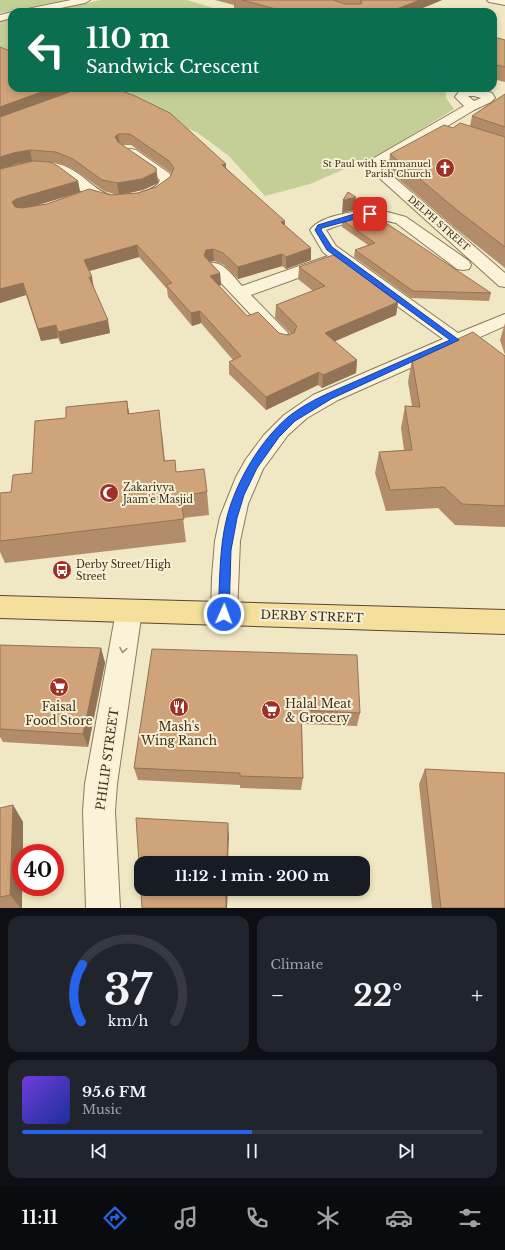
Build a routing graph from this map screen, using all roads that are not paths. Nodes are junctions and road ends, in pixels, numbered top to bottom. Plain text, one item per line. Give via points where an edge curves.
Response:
1 (85, 0) edge
2 (492, 0) edge
3 (505, 2) edge
4 (46, 8) edge
5 (472, 106) dead end
6 (438, 127) junction
7 (453, 132) edge
8 (125, 150) edge
9 (0, 175) edge
10 (94, 194) junction
11 (75, 201) edge
12 (340, 257) junction
13 (463, 265) dead end
14 (214, 267) edge
15 (505, 282) edge
16 (239, 292) junction
17 (505, 318) edge
18 (286, 340) edge
19 (456, 340) junction
20 (0, 607) edge
21 (129, 611) junction
22 (224, 614) junction
23 (505, 622) edge
24 (103, 908) edge

1 - 4 street
2 - 3 street
5 - 6 street
6 - 7 street
6 - 15 street, DELPH STREET via 372,165
8 - 10 street via 164,176 167,180 165,186 152,194 120,201
9 - 10 street via 46,166 68,173
10 - 11 street
12 - 13 street via 326,245 318,228 361,214 370,214 401,220
12 - 16 street
12 - 19 street
14 - 16 street
16 - 18 street
17 - 19 street
19 - 22 street via 328,397 292,419 276,435 253,467 239,495 232,518 226,550
20 - 21 main road, DERBY STREET
21 - 22 main road, DERBY STREET
21 -> 24 street, PHILIP STREET via 101,784 99,810
22 - 23 main road, DERBY STREET

